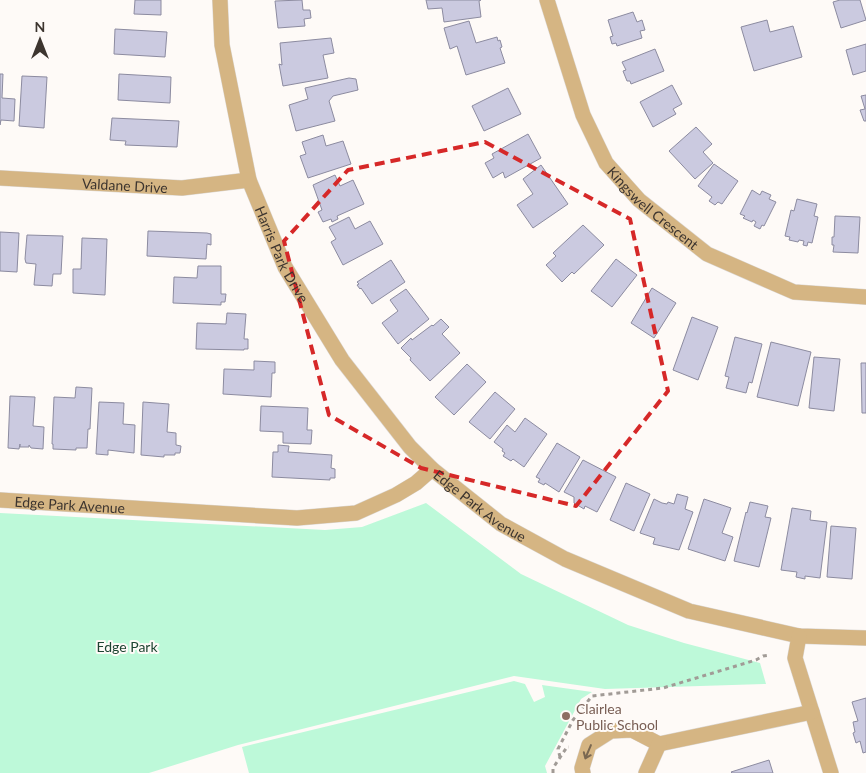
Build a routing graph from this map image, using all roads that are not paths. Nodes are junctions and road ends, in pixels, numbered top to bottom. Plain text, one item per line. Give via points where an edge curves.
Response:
1 (220, 0) edge
2 (547, 0) edge
3 (0, 178) edge
4 (249, 180) junction
5 (866, 297) edge
6 (432, 469) junction
7 (0, 500) edge
8 (799, 636) junction
9 (866, 638) edge
10 (812, 712) junction
11 (659, 744) junction
12 (583, 773) edge
13 (646, 773) edge
14 (831, 773) edge

1 - 4 street, Harris Park Drive via 222,45
2 - 5 street, Kingswell Crescent via 583,115 606,163 639,200 707,254 794,292
3 - 4 street, Valdane Drive via 182,188
4 - 6 street, Harris Park Drive via 285,268 342,360 410,447
6 - 7 street, Edge Park Avenue via 396,495 356,513 297,518
6 - 8 street, Edge Park Avenue via 501,524 565,560 689,611
8 - 9 street, Edge Park Avenue
8 - 10 street via 795,658
10 - 11 street
10 - 14 street
11 -> 12 street via 632,730 611,731 589,746
11 - 13 street

